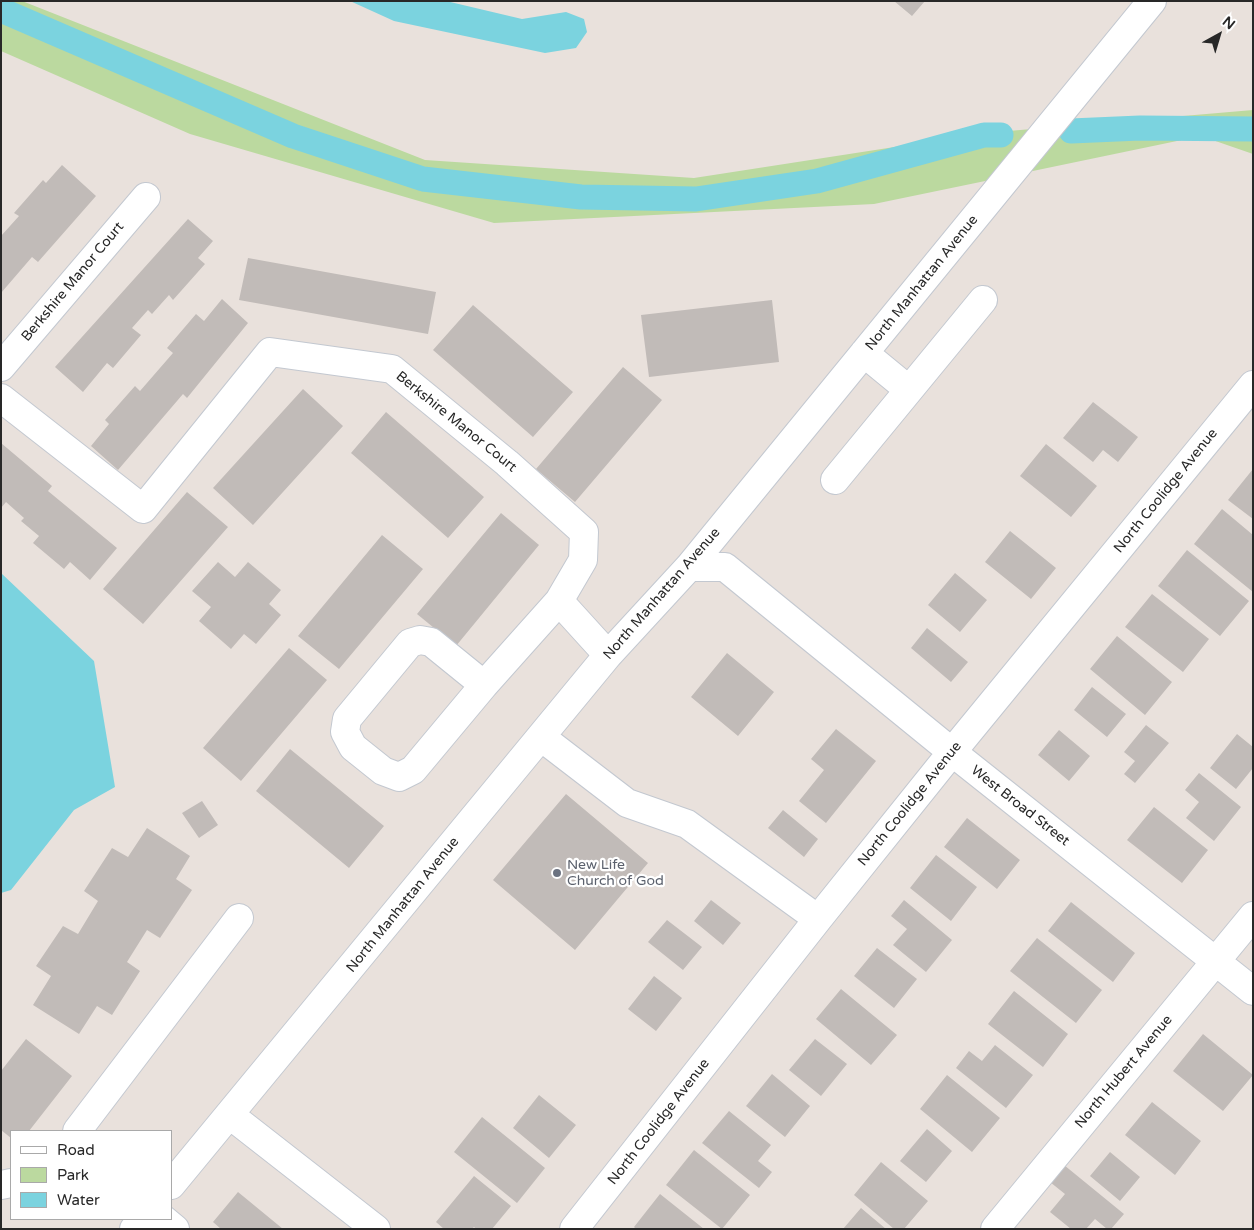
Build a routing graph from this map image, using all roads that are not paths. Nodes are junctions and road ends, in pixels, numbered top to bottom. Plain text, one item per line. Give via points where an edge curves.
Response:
1 (1152, 1) edge
2 (146, 198) dead end
3 (982, 300) dead end
4 (864, 353) junction
5 (1, 367) edge
6 (1253, 385) edge
7 (909, 390) junction
8 (1, 398) edge
9 (836, 480) dead end
10 (689, 567) junction
11 (558, 601) junction
12 (608, 655) junction
13 (484, 685) junction
14 (541, 737) junction
15 (952, 752) junction
16 (1253, 916) edge
17 (239, 918) dead end
18 (818, 919) junction
19 (1216, 961) junction
20 (1253, 990) edge
21 (230, 1115) junction
22 (84, 1129) edge
23 (172, 1184) edge
24 (165, 1220) edge
25 (175, 1229) edge
26 (376, 1229) edge
27 (574, 1229) edge
28 (995, 1229) edge

1 - 4 street, North Manhattan Avenue
2 - 5 street, Berkshire Manor Court
3 - 7 street
4 - 7 street
4 - 10 street, North Manhattan Avenue
6 - 15 street, North Coolidge Avenue
7 - 9 street
8 - 11 street, Berkshire Manor Court via 142,509 270,352 392,370 507,463 584,532 583,560
10 - 12 street, North Manhattan Avenue
10 - 15 street, West Broad Street via 725,567
11 - 12 street
11 - 13 street
12 - 14 street, North Manhattan Avenue
13 - 13 street via 431,642 420,640 410,643 347,719 344,732 353,748 383,771 399,777 412,770
14 - 18 street via 627,803 687,824
14 - 21 street, North Manhattan Avenue
15 - 18 street, North Coolidge Avenue
15 - 19 street, West Broad Street
16 - 19 street, North Hubert Avenue
17 - 22 street
18 - 27 street, North Coolidge Avenue
19 - 20 street, West Broad Street
19 - 28 street, North Hubert Avenue
21 - 23 street, North Manhattan Avenue
21 - 26 street
24 - 25 street

